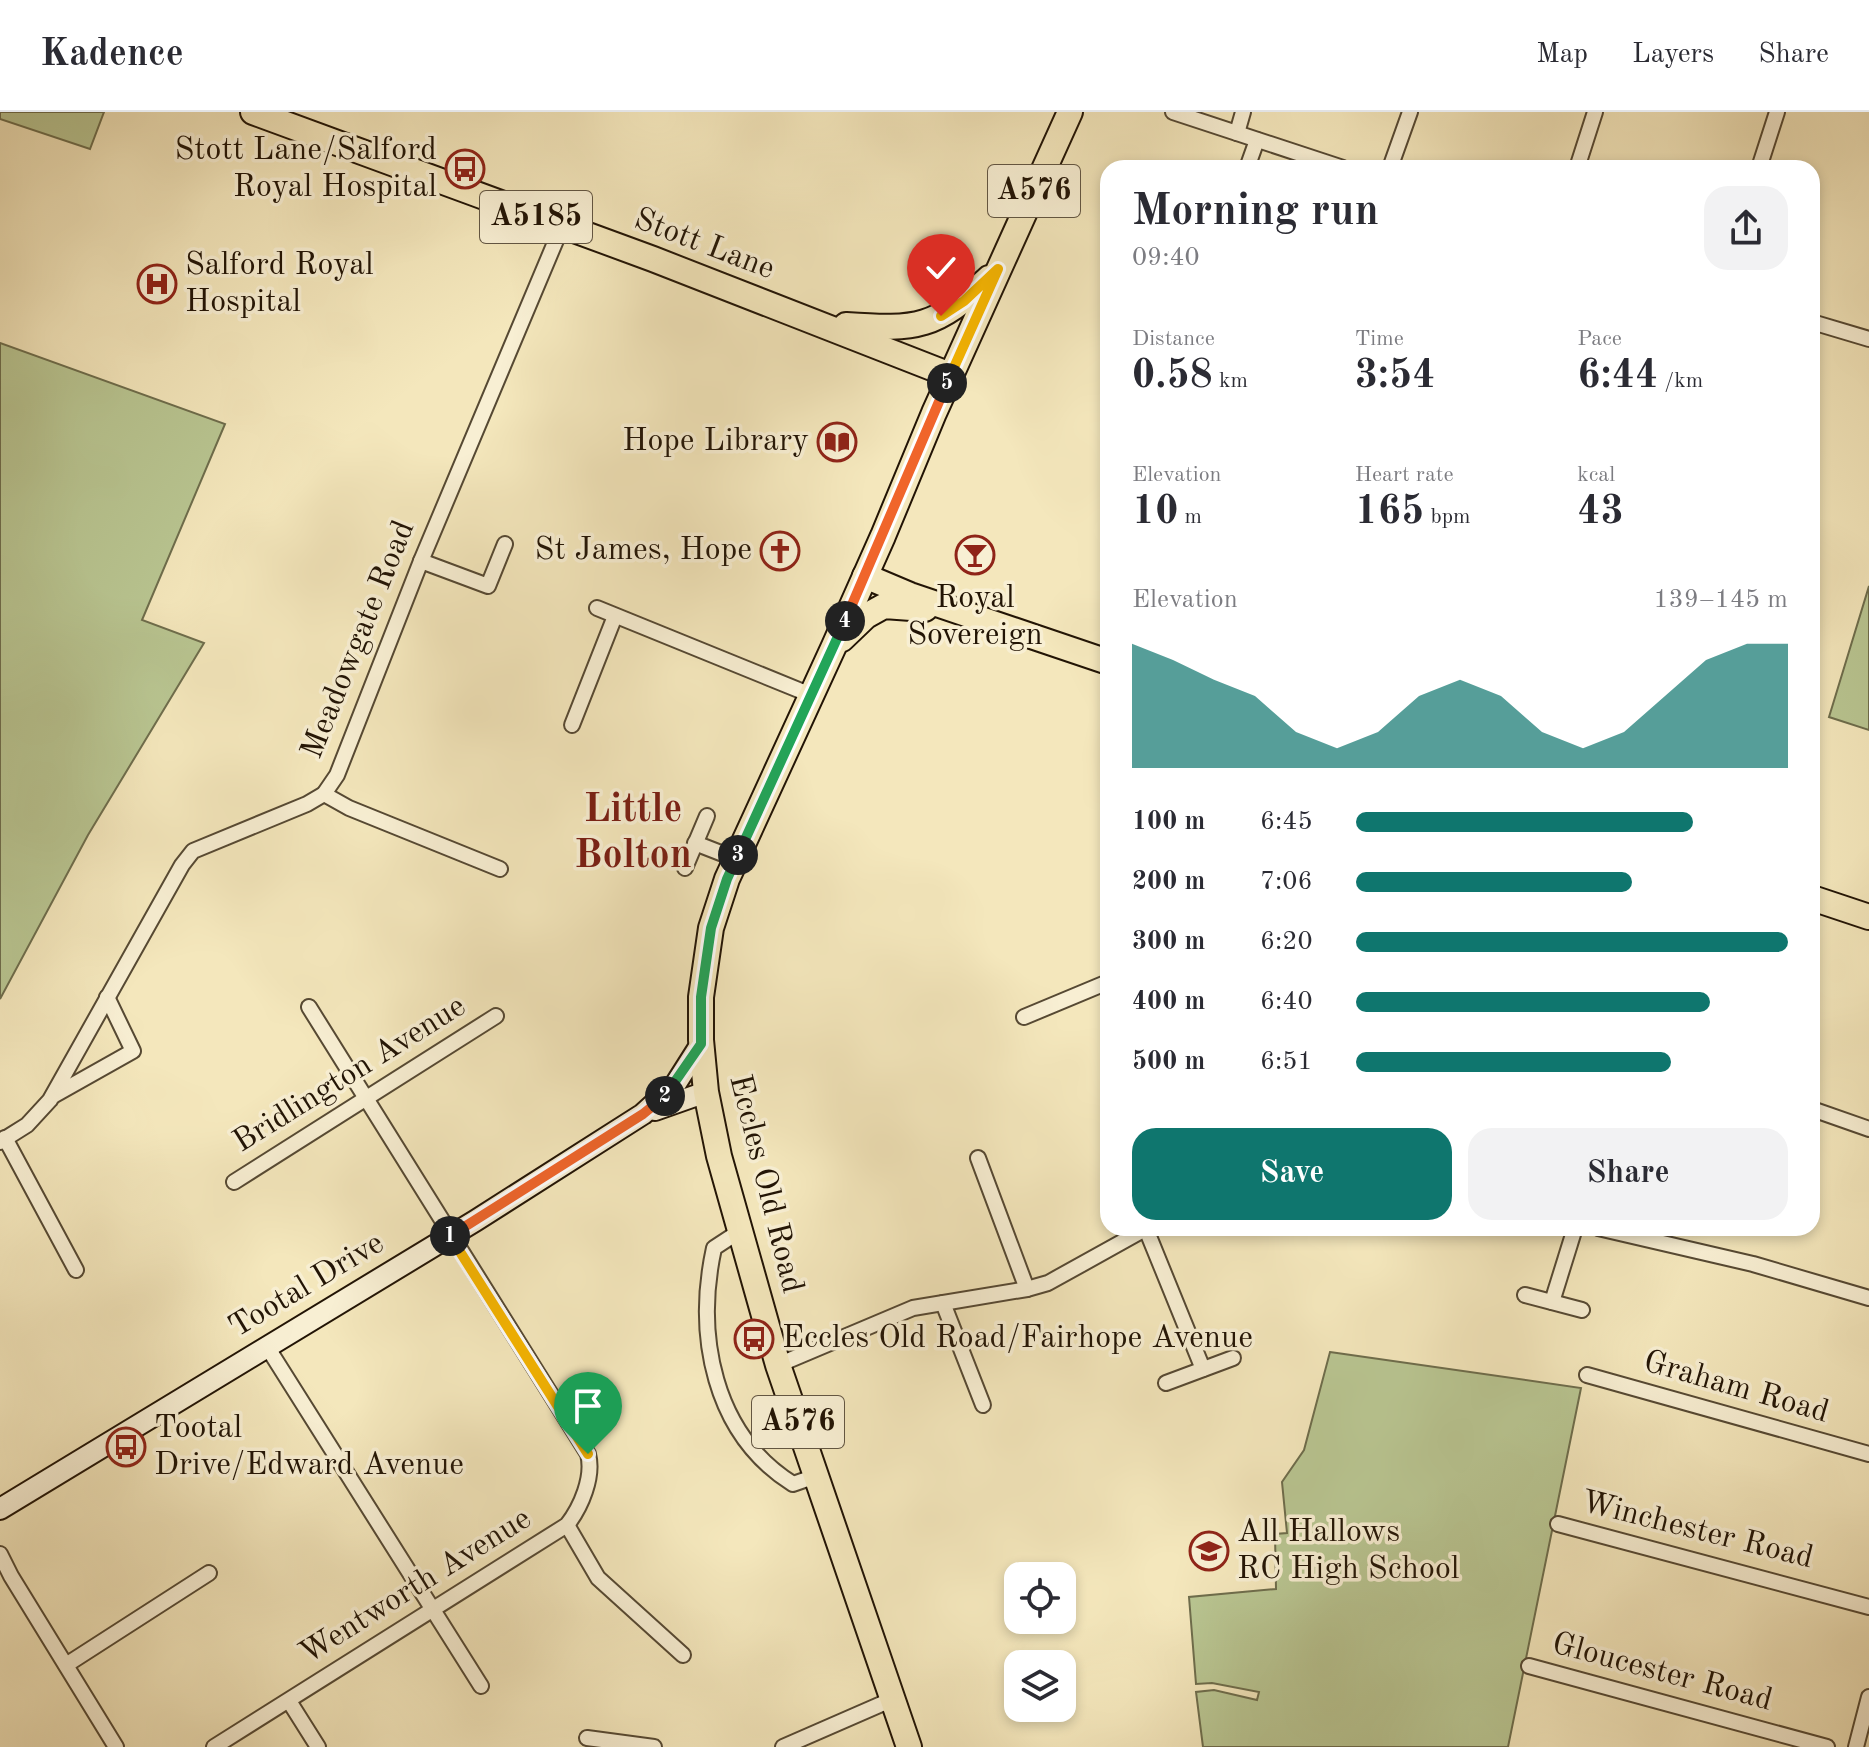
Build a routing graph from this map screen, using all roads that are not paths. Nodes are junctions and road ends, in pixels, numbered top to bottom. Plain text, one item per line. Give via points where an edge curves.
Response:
1 (253, 112) edge
2 (1070, 112) edge
3 (1173, 112) edge
4 (1243, 112) edge
5 (1410, 112) edge
6 (1595, 112) edge
7 (1777, 112) edge
8 (1237, 133) junction
9 (1257, 140) junction
10 (1250, 160) edge
11 (1318, 160) edge
12 (1393, 160) edge
13 (1580, 160) edge
14 (1762, 160) edge
15 (562, 226) junction
16 (998, 269) junction
17 (819, 324) junction
18 (1820, 324) edge
19 (1869, 339) edge
20 (950, 375) junction
21 (505, 544) dead end
22 (421, 561) junction
23 (865, 576) junction
24 (597, 608) dead end
25 (949, 608) junction
26 (615, 616) junction
27 (834, 646) junction
28 (1100, 659) edge
29 (811, 695) junction
30 (572, 725) dead end
31 (324, 794) junction
32 (707, 816) dead end
33 (695, 843) junction
34 (736, 859) junction
35 (685, 868) dead end
36 (500, 869) dead end
37 (1820, 901) edge
38 (1869, 917) edge
39 (1100, 985) edge
40 (107, 997) junction
41 (309, 1007) dead end
42 (496, 1016) dead end
43 (1024, 1017) dead end
44 (701, 1044) junction
45 (706, 1092) junction
46 (51, 1097) junction
47 (366, 1099) junction
48 (1820, 1112) edge
49 (643, 1114) junction
50 (1869, 1129) edge
51 (2, 1140) edge
52 (978, 1158) dead end
53 (234, 1182) dead end
54 (740, 1231) junction
55 (450, 1236) junction
56 (1132, 1236) edge
57 (1149, 1236) edge
58 (1573, 1236) edge
59 (1631, 1236) edge
60 (76, 1270) dead end
61 (1027, 1289) junction
62 (1525, 1295) dead end
63 (1869, 1298) edge
64 (1552, 1302) junction
65 (943, 1303) junction
66 (1582, 1310) dead end
67 (266, 1345) junction
68 (1233, 1358) dead end
69 (778, 1365) junction
70 (1203, 1369) junction
71 (1587, 1375) dead end
72 (1166, 1383) dead end
73 (983, 1405) dead end
74 (1869, 1454) edge
75 (816, 1476) junction
76 (0, 1509) edge
77 (1558, 1524) dead end
78 (567, 1525) junction
79 (0, 1554) edge
80 (209, 1573) dead end
81 (5, 1574) edge
82 (1869, 1607) edge
83 (434, 1609) junction
84 (683, 1655) dead end
85 (66, 1665) junction
86 (1529, 1666) dead end
87 (481, 1686) dead end
88 (1869, 1697) edge
89 (893, 1699) junction
90 (289, 1701) junction
91 (587, 1738) dead end
92 (116, 1747) edge
93 (214, 1747) edge
94 (318, 1747) edge
95 (654, 1747) edge
96 (783, 1747) edge
97 (909, 1747) edge
98 (1827, 1747) edge
99 (1856, 1747) edge

1 - 15 main road, Stott Lane / A5185
2 - 16 main road, Eccles Old Road / A576
3 - 8 street
4 - 8 street
5 - 12 street
6 - 13 street
7 - 14 street
8 - 9 street
9 - 10 street
9 - 11 street
15 - 17 main road, Stott Lane / A5185
15 - 22 street, Meadowgate Road
16 - 17 main road via 964,301 918,326
16 - 20 main road, Eccles Old Road / A576
17 - 20 main road, Stott Lane / A5185
18 - 19 street
20 - 23 main road, Eccles Old Road / A576
21 - 22 street via 488,586
22 - 31 street, Meadowgate Road via 337,775
23 - 25 main road
23 - 27 main road, Eccles Old Road / A576
24 - 26 street
25 - 27 main road via 884,606
25 - 28 main road
26 - 29 street
26 - 30 street
27 - 29 main road, Eccles Old Road / A576
29 - 34 main road, Eccles Old Road / A576
31 - 36 street
31 - 40 street, Meadowgate Road via 193,851
32 - 33 street
33 - 34 street
33 - 35 street
34 - 44 main road, Eccles Old Road / A576 via 711,928 701,997
37 - 38 main road
39 - 43 street
40 - 46 street, Meadowgate Road
40 - 46 street via 133,1051
41 - 47 street, Wentworth Avenue
42 - 47 street, Bridlington Avenue
44 - 45 main road, Eccles Old Road / A576
44 - 49 street, Tootal Drive via 675,1085
45 - 49 street, Tootal Drive
45 - 54 main road, Eccles Old Road / A576
46 - 51 street, Meadowgate Road via 27,1125
47 - 53 street, Bridlington Avenue
47 - 55 street, Wentworth Avenue
48 - 50 street
49 - 55 street, Tootal Drive
51 - 60 street
52 - 61 street
54 - 69 main road, Eccles Old Road / A576
54 - 75 street via 714,1248 706,1283 706,1331 715,1375 739,1431 776,1473 793,1484
55 - 67 street, Tootal Drive
55 - 78 street, Wentworth Avenue via 588,1454 591,1464 579,1509
56 - 61 street
57 - 70 street
58 - 64 street
59 - 63 street
61 - 65 street
62 - 64 street
64 - 66 street
65 - 69 street via 913,1308
65 - 73 street
67 - 76 street, Tootal Drive
67 - 83 street
68 - 70 street
69 - 75 main road, Eccles Old Road / A576
70 - 72 street
71 - 74 street, Graham Road
75 - 89 main road, Eccles Old Road / A576
77 - 82 street, Winchester Road
78 - 83 street, Wentworth Avenue
78 - 84 street via 598,1578
79 - 81 street
80 - 85 street
81 - 85 street
83 - 87 street
83 - 90 street, Wentworth Avenue
85 - 92 street
86 - 98 street, Gloucester Road
88 - 99 street
89 - 96 street
89 - 97 main road, Eccles Old Road / A576
90 - 93 street, Wentworth Avenue
90 - 94 street
91 - 95 street

